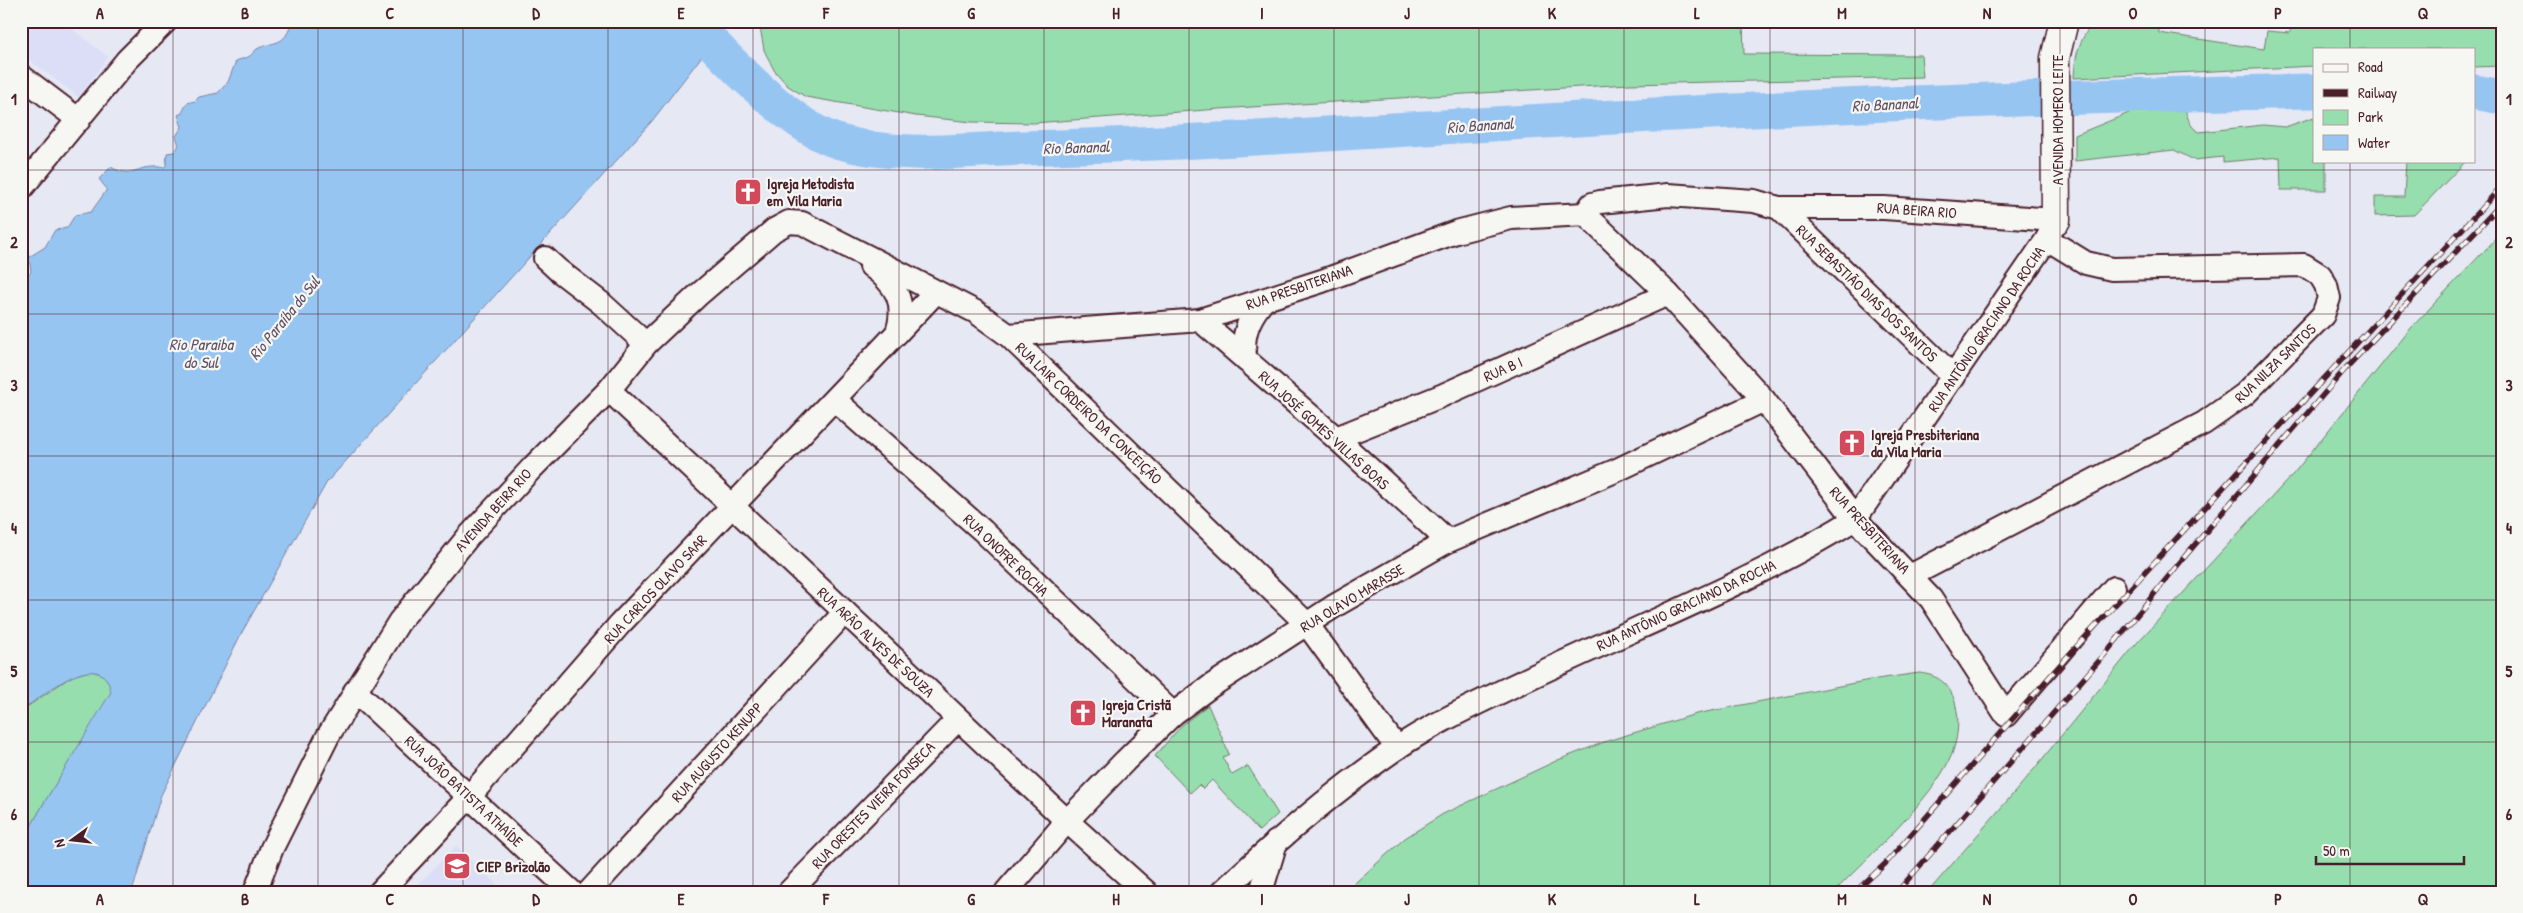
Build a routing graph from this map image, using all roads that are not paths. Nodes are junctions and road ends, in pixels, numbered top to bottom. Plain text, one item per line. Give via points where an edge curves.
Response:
1 (2064, 21) edge
2 (154, 24) edge
3 (21, 76) edge
4 (79, 120) junction
5 (21, 188) edge
6 (1779, 208) junction
7 (1585, 214) junction
8 (2051, 230) junction
9 (824, 234) junction
10 (545, 258) dead end
11 (936, 292) junction
12 (1668, 294) junction
13 (1264, 300) junction
14 (1200, 320) junction
15 (897, 333) junction
16 (1008, 335) junction
17 (646, 344) junction
18 (1246, 360) junction
19 (1954, 377) junction
20 (609, 390) junction
21 (835, 400) junction
22 (1764, 400) junction
23 (1336, 438) junction
24 (733, 508) junction
25 (1855, 518) junction
26 (1448, 541) junction
27 (1910, 576) junction
28 (2114, 588) dead end
29 (845, 612) junction
30 (1307, 624) junction
31 (355, 691) junction
32 (1173, 714) junction
33 (958, 720) junction
34 (1397, 748) junction
35 (469, 797) junction
36 (1067, 821) junction
37 (1276, 840) junction
38 (255, 892) edge
39 (380, 892) edge
40 (572, 892) edge
41 (589, 892) edge
42 (790, 892) edge
43 (1006, 892) edge
44 (1146, 892) edge
45 (1222, 892) edge
46 (1261, 892) edge

1 - 8 street, AVENIDA HOMERO LEITE via 2055,58 2057,181
2 - 4 street
3 - 4 street
4 - 5 street
6 - 7 street, RUA PRESBITERIANA via 1754,200 1668,195 1600,202 1592,204
6 - 8 street, RUA BEIRA RIO via 1884,208
6 - 19 street, RUA SEBASTIÃO DIAS DOS SANTOS
7 - 12 street, RUA PRESBITERIANA
7 - 13 street, RUA PRESBITERIANA via 1511,218 1456,232
8 - 19 street, RUA ANTÔNIO GRACIANO DA ROCHA
8 - 27 street, RUA NILZA SANTOS via 2086,263 2112,269 2304,265 2323,279 2328,303 2318,321 2245,394 2204,423
9 - 11 street, RUA LAIR CORDEIRO DA CONCEIÇÃO
9 - 15 street via 891,283 902,309
9 - 17 street, AVENIDA BEIRA RIO via 802,223 782,225 732,265
10 - 17 street
11 - 15 street, RUA CARLOS OLAVO SAAR
11 - 16 street, RUA LAIR CORDEIRO DA CONCEIÇÃO via 976,312
12 - 22 street, RUA PRESBITERIANA
12 - 23 street, RUA B I via 1458,388
13 - 14 street, RUA PRESBITERIANA
13 - 18 street via 1250,319 1243,345
14 - 16 street, RUA PRESBITERIANA
14 - 18 street, RUA JOSÉ GOMES VILLAS BOAS
15 - 21 street, RUA CARLOS OLAVO SAAR
16 - 30 street, RUA LAIR CORDEIRO DA CONCEIÇÃO
17 - 20 street, AVENIDA BEIRA RIO
18 - 23 street, RUA JOSÉ GOMES VILLAS BOAS
19 - 25 street, RUA ANTÔNIO GRACIANO DA ROCHA
20 - 24 street, RUA ARÃO ALVES DE SOUZA
20 - 31 street, AVENIDA BEIRA RIO via 456,551 399,622
21 - 24 street, RUA CARLOS OLAVO SAAR
21 - 32 street, RUA ONOFRE ROCHA via 983,531
22 - 25 street, RUA PRESBITERIANA
22 - 26 street, RUA OLAVO MARASSE via 1615,471
23 - 26 street, RUA JOSÉ GOMES VILLAS BOAS
24 - 29 street, RUA ARÃO ALVES DE SOUZA
24 - 35 street, RUA CARLOS OLAVO SAAR via 620,624
25 - 27 street, RUA PRESBITERIANA
25 - 34 street, RUA ANTÔNIO GRACIANO DA ROCHA via 1814,544 1719,593 1574,656 1478,703
26 - 30 street, RUA OLAVO MARASSE
27 - 28 street, RUA PRESBITERIANA via 1931,599 2006,715
29 - 33 street, RUA ARÃO ALVES DE SOUZA
29 - 41 street, RUA AUGUSTO KENUPP
30 - 32 street, RUA OLAVO MARASSE via 1210,686
30 - 34 street, RUA LAIR CORDEIRO DA CONCEIÇÃO
31 - 35 street, RUA JOÃO BATISTA ATHAÍDE
31 - 38 street, AVENIDA BEIRA RIO via 298,792
32 - 36 street, RUA OLAVO MARASSE
33 - 36 street, RUA ARÃO ALVES DE SOUZA
33 - 42 street, RUA ORESTES VIEIRA FONSECA
34 - 37 street, RUA ANTÔNIO GRACIANO DA ROCHA
35 - 39 street, RUA CARLOS OLAVO SAAR
35 - 40 street, RUA JOÃO BATISTA ATHAÍDE
36 - 43 street, RUA OLAVO MARASSE
36 - 44 street, RUA ARÃO ALVES DE SOUZA
37 - 45 street, RUA ANTÔNIO GRACIANO DA ROCHA
37 - 46 street

